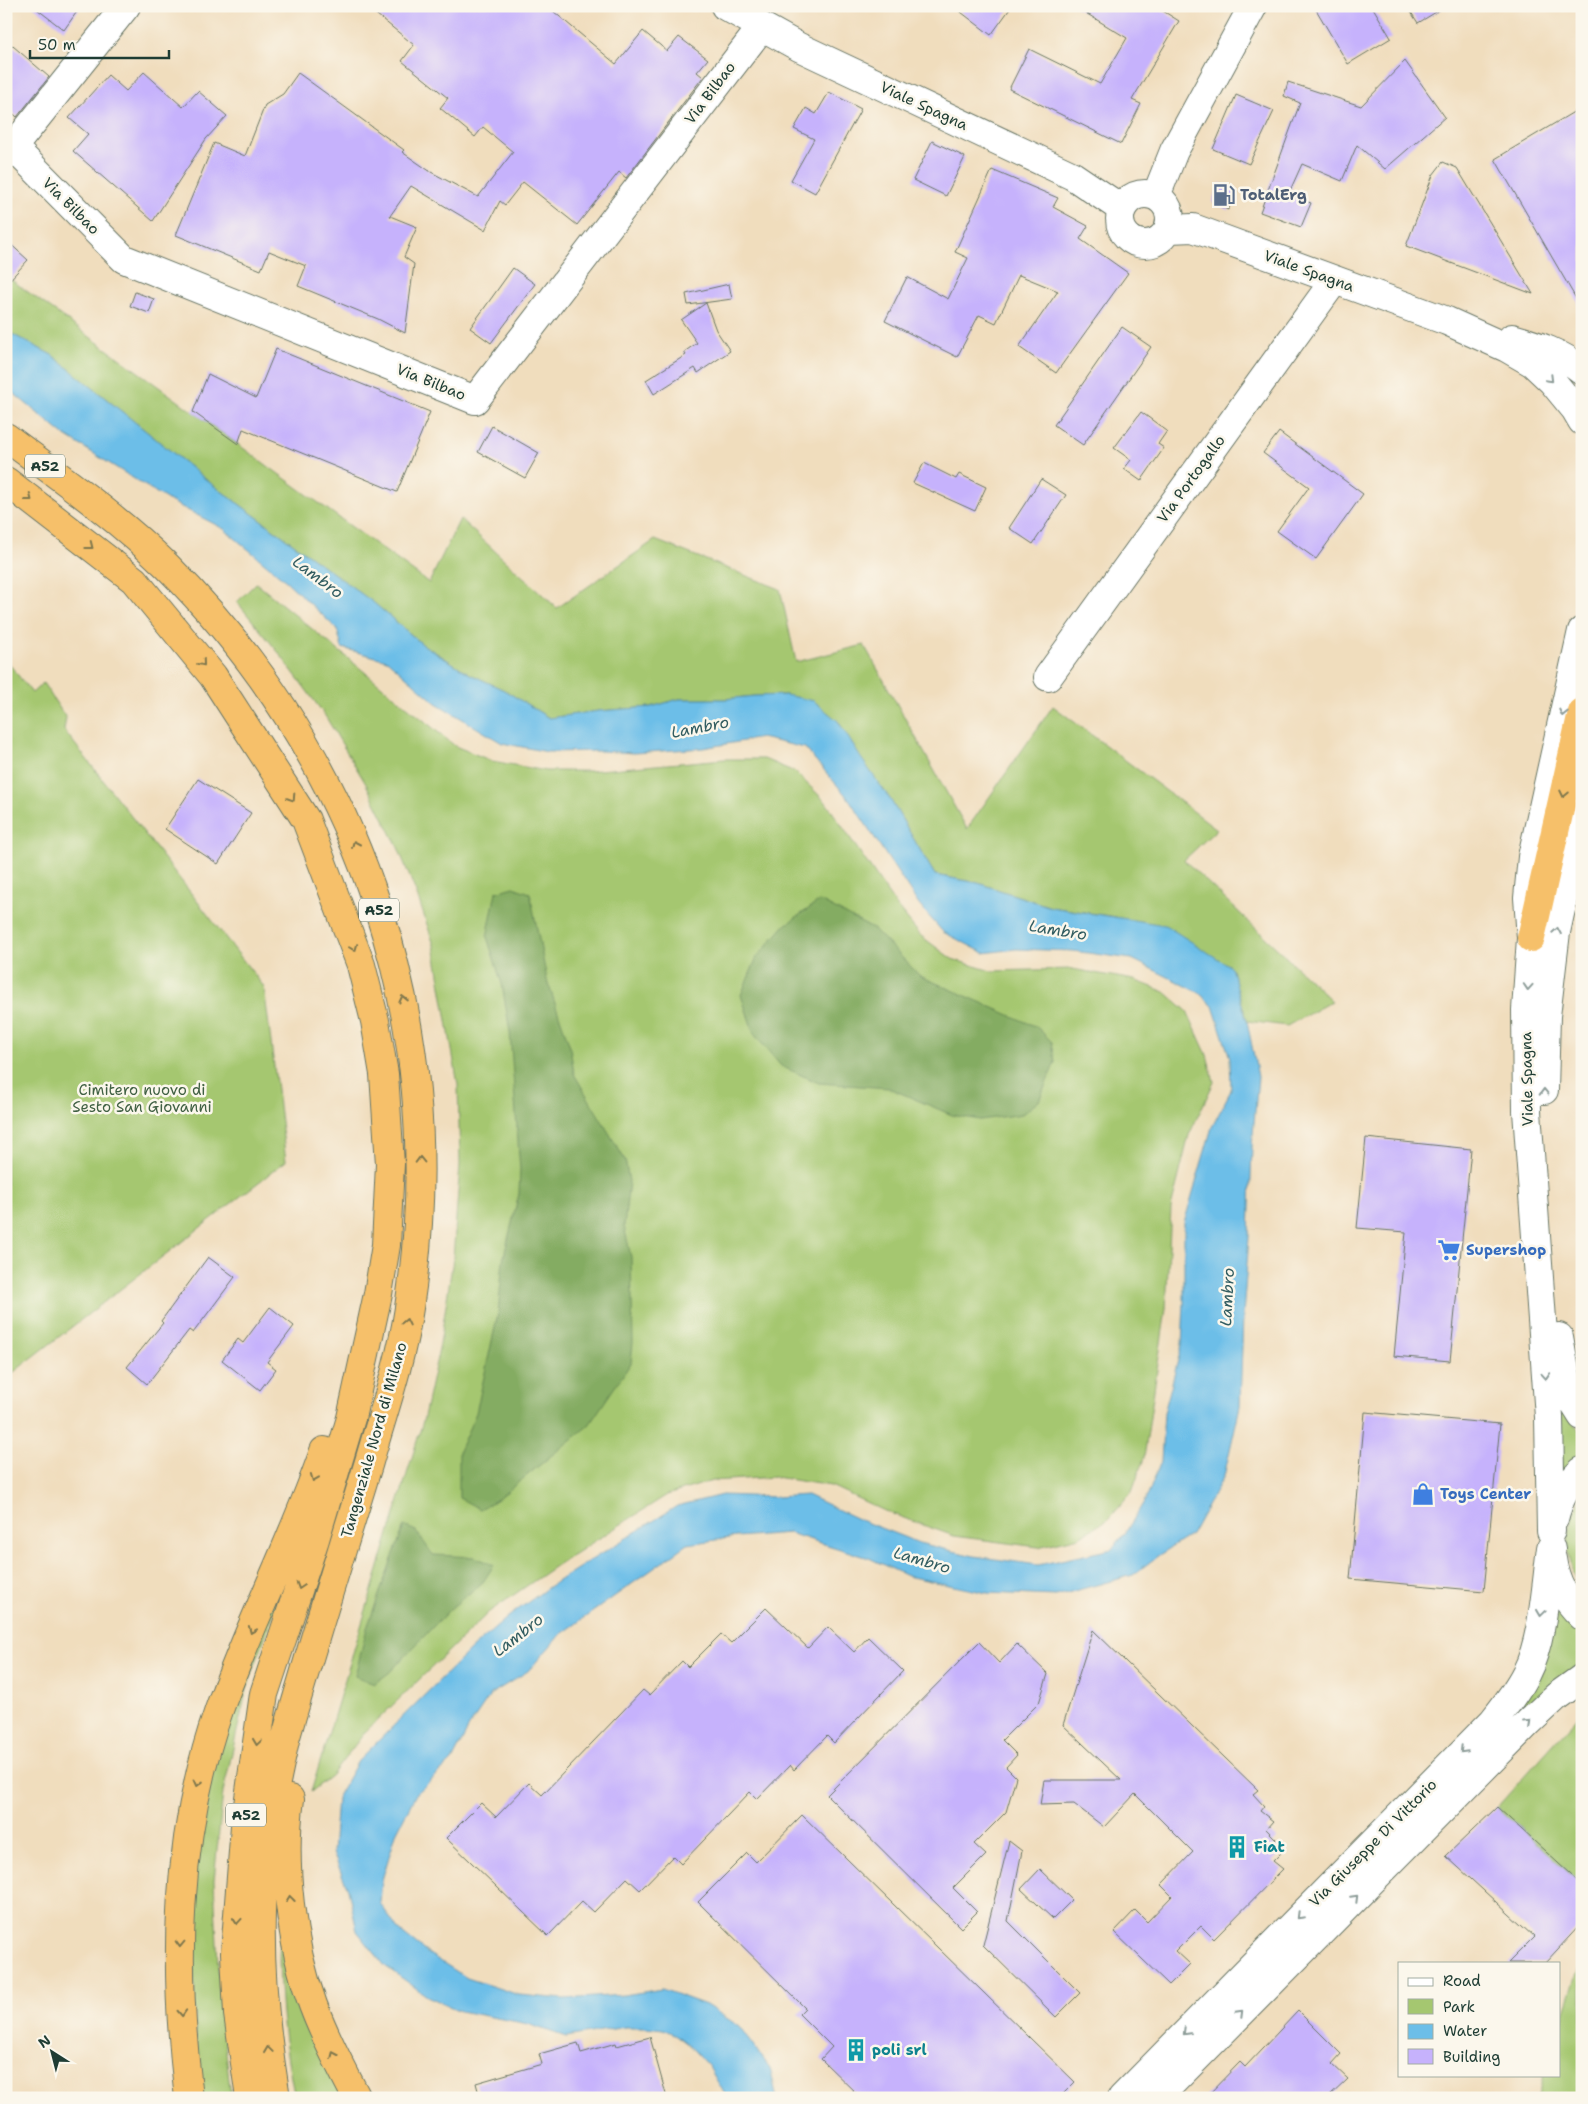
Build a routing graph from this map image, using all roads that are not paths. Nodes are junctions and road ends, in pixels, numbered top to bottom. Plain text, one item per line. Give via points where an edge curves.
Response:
1 (126, 6) edge
2 (725, 6) edge
3 (1253, 6) edge
4 (761, 28) junction
5 (1156, 196) junction
6 (1122, 209) junction
7 (1169, 229) junction
8 (1334, 281) junction
9 (1447, 322) junction
10 (1582, 370) edge
11 (1579, 411) edge
12 (6, 437) edge
13 (6, 481) edge
14 (1582, 631) edge
15 (1048, 676) dead end
16 (1582, 712) edge
17 (1582, 812) edge
18 (1531, 938) junction
19 (1559, 1336) junction
20 (1582, 1368) edge
21 (1582, 1416) edge
22 (1582, 1470) edge
23 (303, 1538) junction
24 (1551, 1539) junction
25 (344, 1544) junction
26 (1582, 1616) edge
27 (1582, 1678) edge
28 (184, 2055) junction
29 (170, 2098) edge
30 (190, 2098) edge
31 (250, 2098) edge
32 (276, 2098) edge
33 (357, 2098) edge
34 (1122, 2098) edge
35 (1157, 2098) edge

1 - 4 street, Via Bilbao via 13,147 124,259 475,400
2 - 4 street, Viale Spagna
3 - 5 street via 1174,151
4 - 6 street, Viale Spagna via 1073,176
5 - 6 street via 1140,194 1132,197
5 - 7 street via 1167,206
6 - 7 street via 1120,225 1128,238 1135,242 1151,244 1165,236
7 - 8 street, Viale Spagna via 1193,228
8 - 9 street, Viale Spagna
8 - 15 street, Via Portogallo
9 - 10 street, Viale Spagna via 1541,346
9 -> 11 street, Viale Spagna via 1533,363
25 -> 12 highway, Tangenziale Nord di Milano / A52 via 395,1376 408,1310 420,1199 415,1073 406,1013 388,940 357,848 322,774 268,685 167,566 122,526
13 -> 23 highway, A52 via 134,580 213,676 306,820 361,965 384,1074 380,1166 367,1294 343,1417 317,1472
14 -> 18 street, Viale Spagna via 1532,857 1528,898
16 -> 18 highway
19 -> 17 street, Viale Spagna via 1544,1055 1556,932
18 -> 24 street, Viale Spagna via 1526,1010 1527,1111 1549,1417
19 - 20 street via 1571,1358
19 - 21 street, Viale Spagna via 1570,1397
22 - 24 street via 1560,1501
23 -> 28 highway via 219,1710 193,1802 181,1903 179,1971
23 -> 31 highway, A52 via 264,1694 245,1826 234,1953 238,2014
24 - 26 street via 1558,1582
24 -> 34 street, Via Giuseppe Di Vittorio via 1536,1648 1512,1697
32 -> 25 highway, Tangenziale Nord di Milano / A52 via 262,1979 260,1921 264,1863 285,1740
33 -> 25 highway via 312,2004 298,1951 290,1896 287,1837 292,1784 320,1673
35 -> 27 street, Via Giuseppe Di Vittorio via 1529,1722
28 - 29 highway via 180,2076
28 - 30 highway

